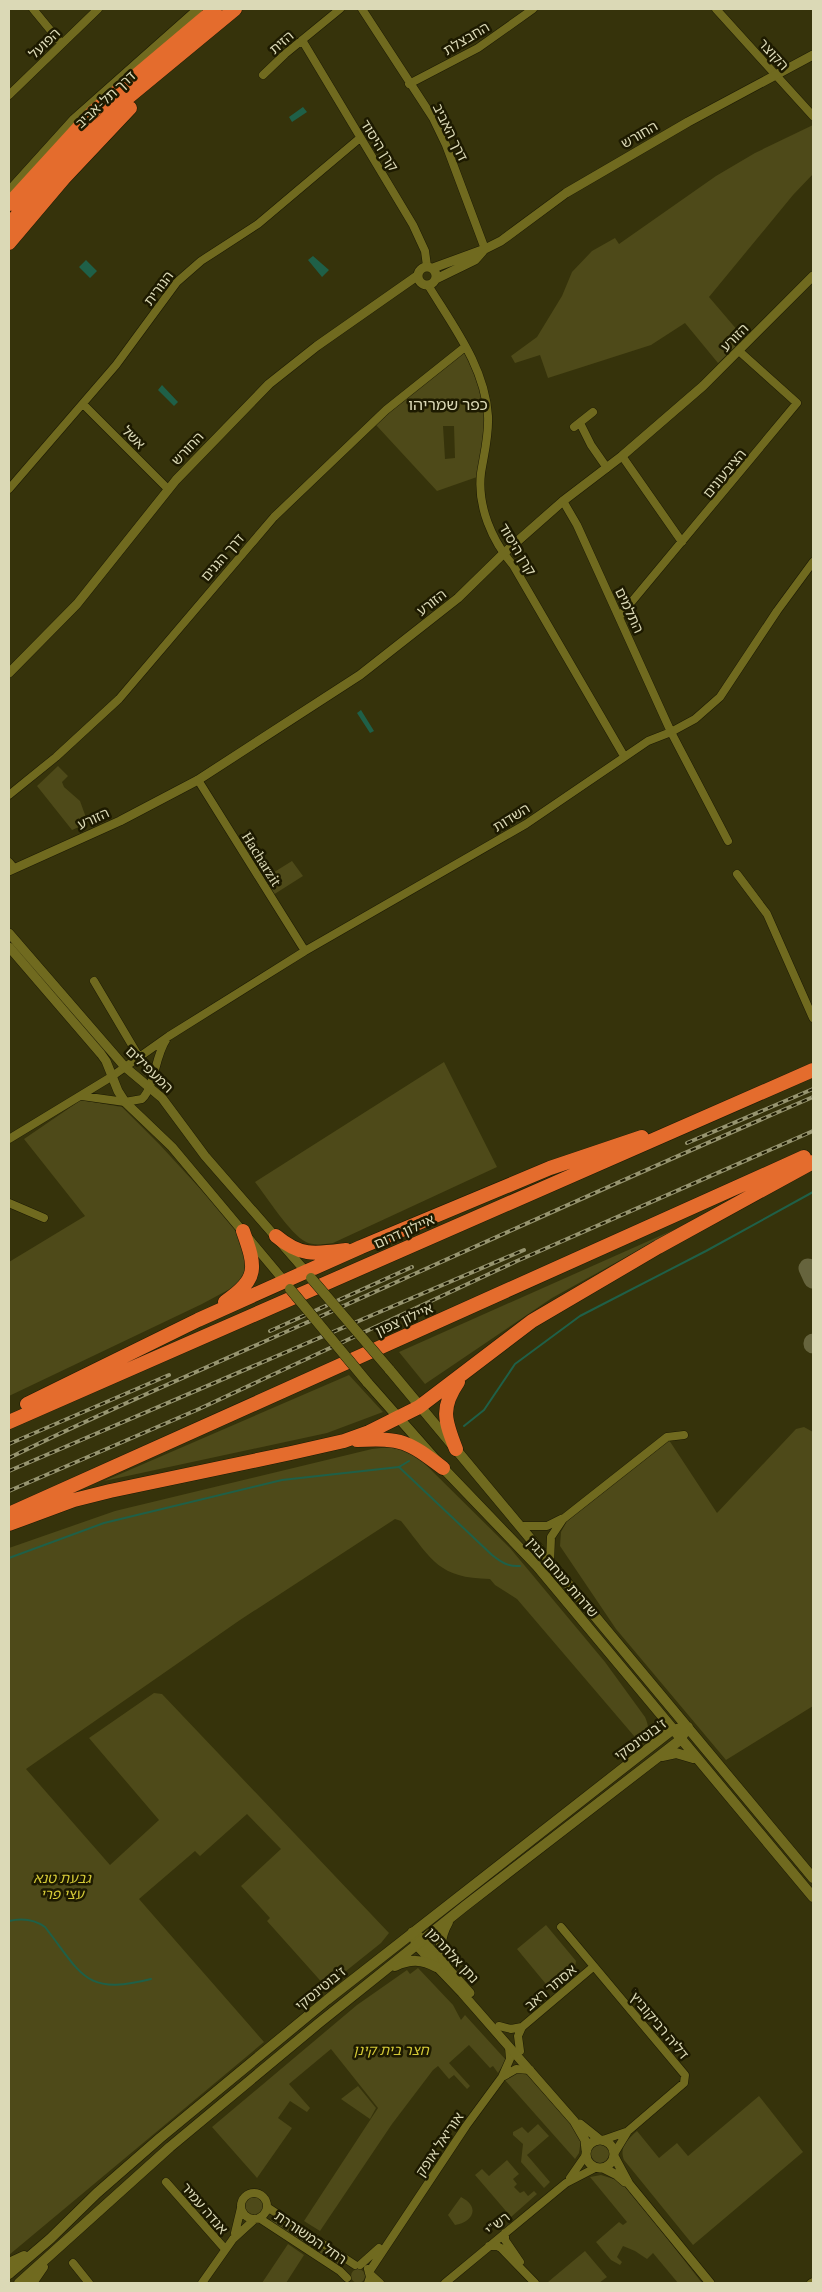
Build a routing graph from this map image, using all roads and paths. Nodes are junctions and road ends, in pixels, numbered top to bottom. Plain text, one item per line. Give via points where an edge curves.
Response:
1 (34, 9) edge
2 (98, 9) edge
3 (198, 9) edge
4 (215, 9) edge
5 (236, 9) edge
6 (340, 9) edge
7 (362, 9) edge
8 (534, 9) edge
9 (716, 9) edge
10 (302, 40) junction
11 (61, 43) junction
12 (183, 53) junction
13 (813, 55) edge
14 (263, 76) dead end
15 (777, 76) junction
16 (409, 84) junction
17 (9, 95) edge
18 (813, 116) edge
19 (360, 138) junction
20 (9, 192) edge
21 (9, 204) edge
22 (9, 225) edge
23 (9, 243) edge
24 (485, 249) junction
25 (430, 267) junction
26 (418, 276) junction
27 (813, 276) edge
28 (436, 279) junction
29 (428, 285) junction
30 (465, 347) junction
31 (739, 352) junction
32 (83, 404) junction
33 (593, 412) dead end
34 (622, 456) junction
35 (607, 468) junction
36 (9, 489) edge
37 (168, 489) junction
38 (563, 501) junction
39 (682, 542) junction
40 (503, 554) junction
41 (813, 562) edge
42 (619, 616) junction
43 (9, 673) edge
44 (671, 732) junction
45 (624, 756) junction
46 (198, 780) junction
47 (9, 795) edge
48 (728, 841) dead end
49 (10, 867) edge
50 (737, 874) dead end
51 (9, 933) edge
52 (9, 947) edge
53 (305, 951) junction
54 (94, 981) dead end
55 (813, 1018) edge
56 (169, 1036) junction
57 (139, 1057) junction
58 (125, 1067) junction
59 (813, 1070) edge
60 (112, 1077) junction
61 (149, 1086) junction
62 (78, 1097) junction
63 (125, 1102) junction
64 (737, 1105) junction
65 (9, 1139) edge
66 (813, 1153) edge
67 (813, 1162) edge
68 (9, 1203) edge
69 (44, 1218) dead end
70 (243, 1231) junction
71 (276, 1236) junction
72 (361, 1247) junction
73 (309, 1275) junction
74 (288, 1285) junction
75 (198, 1320) junction
76 (462, 1376) junction
77 (419, 1406) junction
78 (9, 1413) edge
79 (398, 1418) junction
80 (9, 1422) edge
81 (684, 1435) dead end
82 (344, 1441) junction
83 (456, 1449) junction
84 (443, 1468) junction
85 (9, 1514) edge
86 (563, 1519) junction
87 (9, 1524) edge
88 (520, 1526) junction
89 (550, 1562) junction
90 (653, 1708) junction
91 (688, 1727) junction
92 (672, 1730) junction
93 (680, 1740) junction
94 (646, 1750) junction
95 (654, 1760) junction
96 (697, 1760) junction
97 (813, 1878) edge
98 (813, 1897) edge
99 (454, 1915) junction
100 (561, 1927) dead end
101 (412, 1932) junction
102 (420, 1942) junction
103 (441, 1966) junction
104 (593, 1966) junction
105 (383, 1971) junction
106 (499, 2026) junction
107 (522, 2027) junction
108 (509, 2046) junction
109 (520, 2051) junction
110 (530, 2070) junction
111 (502, 2077) junction
112 (628, 2131) junction
113 (602, 2140) junction
114 (586, 2152) junction
115 (614, 2155) junction
116 (599, 2168) junction
117 (166, 2182) dead end
118 (566, 2183) junction
119 (629, 2184) junction
120 (267, 2207) junction
121 (241, 2208) junction
122 (257, 2218) junction
123 (399, 2226) junction
124 (505, 2233) junction
125 (50, 2239) junction
126 (233, 2239) junction
127 (489, 2246) junction
128 (57, 2249) junction
129 (225, 2249) junction
130 (9, 2263) edge
131 (73, 2263) dead end
132 (357, 2265) junction
133 (526, 2272) junction
134 (370, 2273) junction
135 (9, 2274) edge
136 (349, 2281) edge
137 (18, 2283) edge
138 (32, 2283) edge
139 (89, 2283) edge
140 (202, 2283) edge
141 (368, 2283) edge
142 (380, 2283) edge
143 (445, 2283) edge
144 (535, 2283) edge
145 (710, 2283) edge

1 - 11 street
2 - 11 street, הפועל
3 - 20 street via 74,119
4 - 21 highway, דרך תל-אביב via 94,111
5 - 12 highway, דרך תל-אביב
6 - 10 street, הזית
7 - 16 street, דרך האביב
8 - 16 street, החבצלת via 478,48
9 - 15 street, הקוצר
10 - 14 street, הזית
10 - 19 street, קרן היסוד
11 - 17 street, הפועל
12 - 22 highway, דרך תל-אביב via 126,99 92,132
12 - 23 highway via 64,178
13 - 15 street, החורש
15 - 18 street, הקוצר
15 - 24 street, החורש via 688,122 566,192
16 - 24 street, דרך האביב via 446,145
19 - 25 street, קרן היסוד via 413,225
19 - 32 street, הנורית via 258,224 177,282
24 - 25 street, החורש
24 - 28 street, החורש via 475,260
25 - 26 street via 421,268
25 - 28 street via 436,273
26 - 29 street via 421,283
26 - 37 street, החורש via 317,346 269,384
27 - 31 street, הזורע
28 - 29 street
29 - 30 street, קרן היסוד
30 - 40 street, קרן היסוד via 479,373 488,416 487,446 481,475 482,498 488,524
30 - 47 street, דרך הגנים via 386,410 274,517 119,699
31 - 34 street, הזורע
31 - 39 street, הציבעונים via 796,403
32 - 36 street, הנורית
32 - 37 street, אשל
33 - 35 street via 577,425
34 - 35 street, הזורע
34 - 39 street
35 - 38 street, הזורע
37 - 43 street, החורש via 77,604
38 - 40 street, הזורע
38 - 42 street, התלמים
39 - 42 street, הציבעונים
40 - 45 street, קרן היסוד via 513,565
40 - 46 street, הזורע via 458,598 360,675
41 - 44 street, השדות via 720,697 695,719
42 - 44 street, התלמים
44 - 45 street, השדות
44 - 48 street, התלמים
45 - 53 street, השדות via 526,824
46 - 49 street, הזורע via 120,821
46 - 53 street, Hacharzit
50 - 55 street via 767,914
51 - 58 street, המעפילים
52 - 60 street, המעפילים via 106,1061
53 - 56 street, השדות
54 - 57 street
56 - 57 street, השדות
56 - 61 street
57 - 58 street, השדות
58 - 60 street, השדות
58 - 61 street, המעפילים
59 - 64 highway, איילון דרום
60 - 62 street, השדות
60 - 63 street, המעפילים
61 - 63 street via 142,1099
61 - 71 street, המעפילים
62 - 63 street
62 - 65 street, השדות
63 - 70 street, המעפילים via 172,1147
64 - 72 highway via 550,1168
64 - 80 highway, איילון דרום
66 - 85 highway, איילון צפון
67 - 76 highway via 532,1321
68 - 69 street
70 - 74 street, המעפילים
70 - 75 highway via 252,1260 249,1280 235,1295
71 - 72 highway via 294,1249 308,1254
71 - 73 street, המעפילים
72 - 73 highway
73 - 74 highway
73 - 77 main road, שדרות מנחם בגין, bridge
74 - 75 highway
74 - 79 main road, שדרות מנחם בגין, bridge
75 - 78 highway
76 - 77 highway
76 - 83 highway via 446,1407 446,1422
77 - 79 highway
77 - 83 main road, שדרות מנחם בגין
79 - 82 highway
79 - 84 main road, שדרות מנחם בגין
81 - 86 street via 667,1437
82 - 84 highway via 400,1441
82 - 87 highway via 110,1491 74,1500
83 - 88 main road, שדרות מנחם בגין
84 - 90 main road, שדרות מנחם בגין via 537,1566
86 - 88 street via 547,1526
86 - 89 street via 551,1536
88 - 89 main road, שדרות מנחם בגין
89 - 91 main road, שדרות מנחם בגין
90 - 92 main road, שדרות מנחם בגין
90 - 94 main road via 660,1728
91 - 92 main road, ז'בוטינסקי
91 - 93 main road, ז'בוטינסקי
91 - 97 main road, שדרות מנחם בגין
92 - 93 main road, שדרות מנחם בגין
92 - 94 main road, ז'בוטינסקי
93 - 95 main road, ז'בוטינסקי
93 - 96 main road, שדרות מנחם בגין
94 - 101 main road, ז'בוטינסקי
95 - 96 main road via 676,1753
95 - 99 main road, ז'בוטינסקי
96 - 98 main road, שדרות מנחם בגין
99 - 102 main road, ז'בוטינסקי
99 - 103 main road via 440,1941
100 - 104 street, 'דליה רביקוביץ
101 - 102 street, נתן אלתרמן
101 - 125 main road, ז'בוטינסקי via 160,2138
102 - 103 street, נתן אלתרמן
102 - 105 main road, ז'בוטינסקי
103 - 105 main road via 411,1960
103 - 106 street, נתן אלתרמן
103 - 108 street, נתן אלתרמן
104 - 107 street, אסתר ראב
104 - 112 street, 'דליה רביקוביץ via 684,2075 684,2083
105 - 128 main road, ז'בוטינסקי via 170,2147
106 - 107 street, אסתר ראב
106 - 109 street, נתן אלתרמן
107 - 109 street, אסתר ראב via 517,2040
108 - 110 street, נתן אלתרמן
108 - 111 street, אוריאל אופק via 510,2060
109 - 113 street, נתן אלתרמן via 584,2127
110 - 111 street via 516,2068
110 - 114 street, נתן אלתרמן via 574,2121 585,2140
111 - 123 street, אוריאל אופק
112 - 113 street, 'דליה רביקוביץ
112 - 115 street, 'דליה רביקוביץ
113 - 114 street via 590,2144
113 - 115 street via 611,2145
114 - 116 street via 589,2164
114 - 118 street, רש"י
115 - 116 street via 609,2165
115 - 119 street
116 - 118 street, רש"י
116 - 119 street
117 - 129 street, אנדה עמיר
118 - 124 street, רש"י
119 - 145 street
120 - 121 street via 264,2198 253,2192 243,2198
120 - 122 street
120 - 132 street, רחל המשוררת
121 - 122 street via 245,2216
121 - 126 street
122 - 126 street
122 - 136 street, רחל המשוררת via 340,2271
123 - 132 street, אוריאל אופק via 373,2254
123 - 134 street, אוריאל אופק
124 - 127 street, רש"י
124 - 133 street via 507,2244
125 - 130 main road
125 - 135 main road, ז'בוטינסקי
126 - 129 street
127 - 133 street via 501,2248
127 - 143 street, רש"י
128 - 137 main road, ז'בוטינסקי
128 - 138 main road
129 - 140 street
131 - 139 street
132 - 134 street, רחל המשוררת via 366,2267
132 - 136 street, אוריאל אופק via 349,2270
133 - 144 street
134 - 141 street
134 - 142 street

